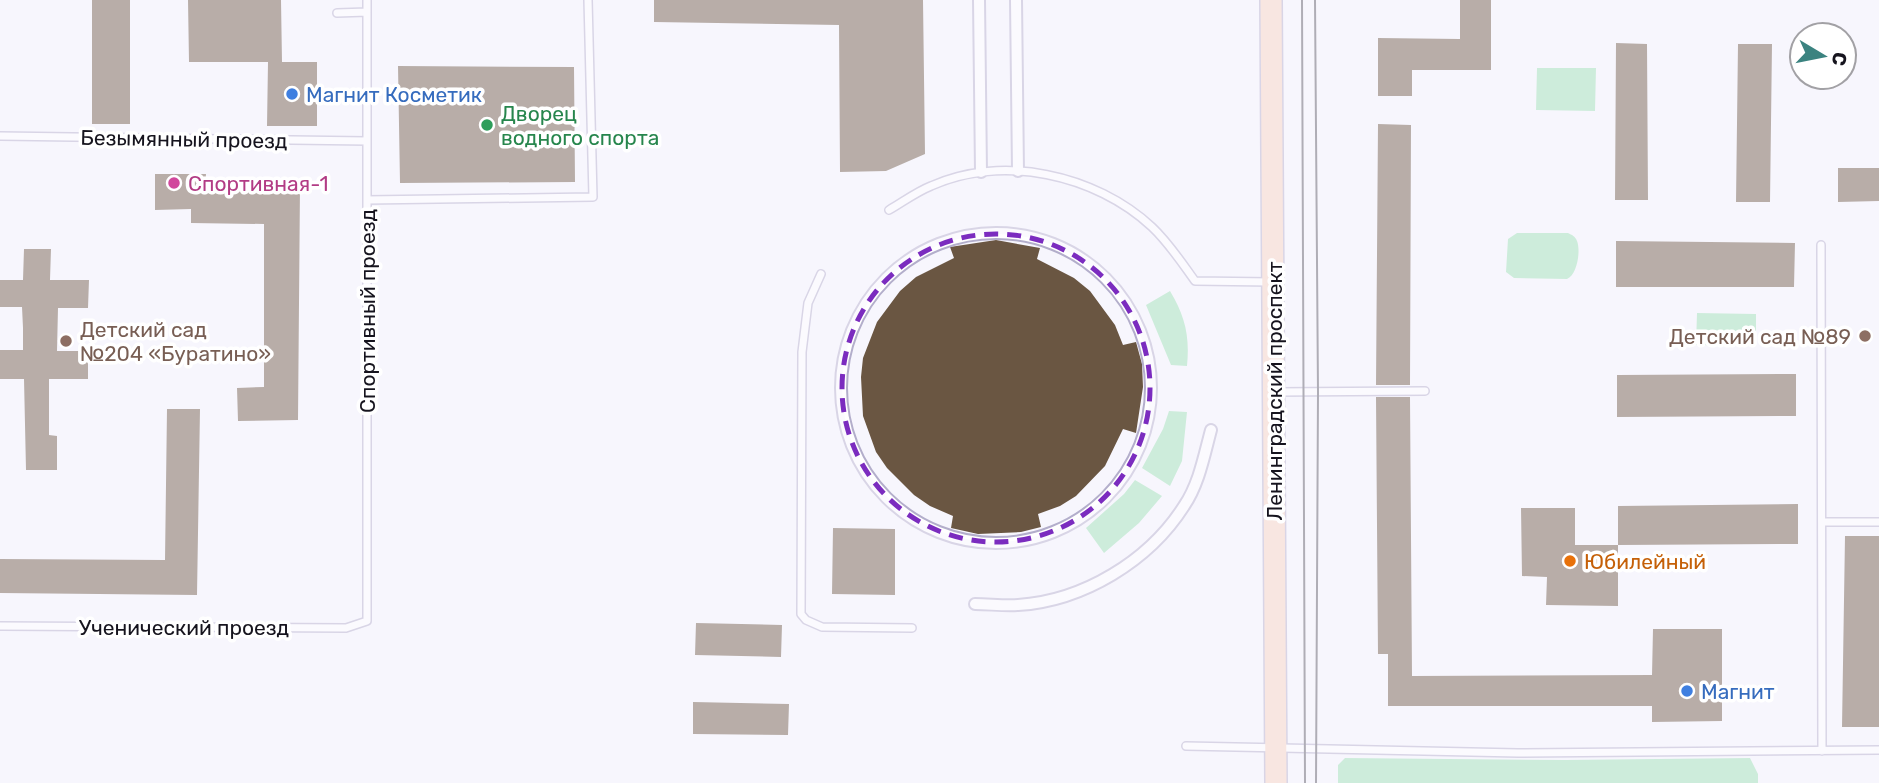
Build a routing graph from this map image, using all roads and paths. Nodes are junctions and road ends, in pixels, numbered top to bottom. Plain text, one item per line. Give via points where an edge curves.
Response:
1 (367, 0) edge
2 (589, 0) edge
3 (979, 0) edge
4 (1016, 0) edge
5 (1271, 0) edge
6 (367, 12) junction
7 (337, 13) dead end
8 (0, 136) edge
9 (367, 141) junction
10 (1018, 171) junction
11 (981, 172) junction
12 (367, 200) junction
13 (889, 211) dead end
14 (1821, 245) dead end
15 (1077, 254) joint
16 (821, 274) dead end
17 (1273, 282) junction
18 (1424, 391) dead end
19 (1274, 392) junction
20 (1211, 430) dead end
21 (1822, 522) junction
22 (1879, 522) edge
23 (975, 604) dead end
24 (367, 621) joint
25 (0, 626) edge
26 (912, 628) dead end
27 (1186, 746) dead end
28 (1276, 749) junction
29 (1879, 750) edge
30 (1822, 751) junction
31 (1276, 783) edge

1 - 6 lane, Спортивный проезд
2 - 12 lane via 593,197
3 - 11 street
4 - 10 street
5 - 17 main road, Ленинградский проспект
6 - 7 lane
6 - 9 lane, Спортивный проезд
8 - 9 lane, Безымянный проезд
9 - 12 lane, Спортивный проезд
10 - 11 lane
10 - 17 lane via 1077,184 1132,212 1152,227 1195,281
11 - 13 lane via 931,186
12 - 24 lane, Спортивный проезд
14 - 21 lane
15 - 15 street via 1130,306 1150,359 1148,410 1128,467 1089,512 1035,540 967,541 940,534 906,516 863,470 842,411 844,356 862,311 901,266 920,252 958,237 1016,233 1053,242
16 - 26 lane via 808,303 802,352 801,614 822,627
17 - 19 main road, Ленинградский проспект
18 - 19 lane
19 - 28 main road, Ленинградский проспект
20 - 23 street via 1185,505 1171,525 1132,560 1085,589 1059,597 1017,605
21 - 22 lane
21 - 30 lane
24 - 25 lane, Ученический проезд via 346,628
27 - 28 lane
28 - 30 lane
28 - 31 main road, Ленинградский проспект
29 - 30 lane

